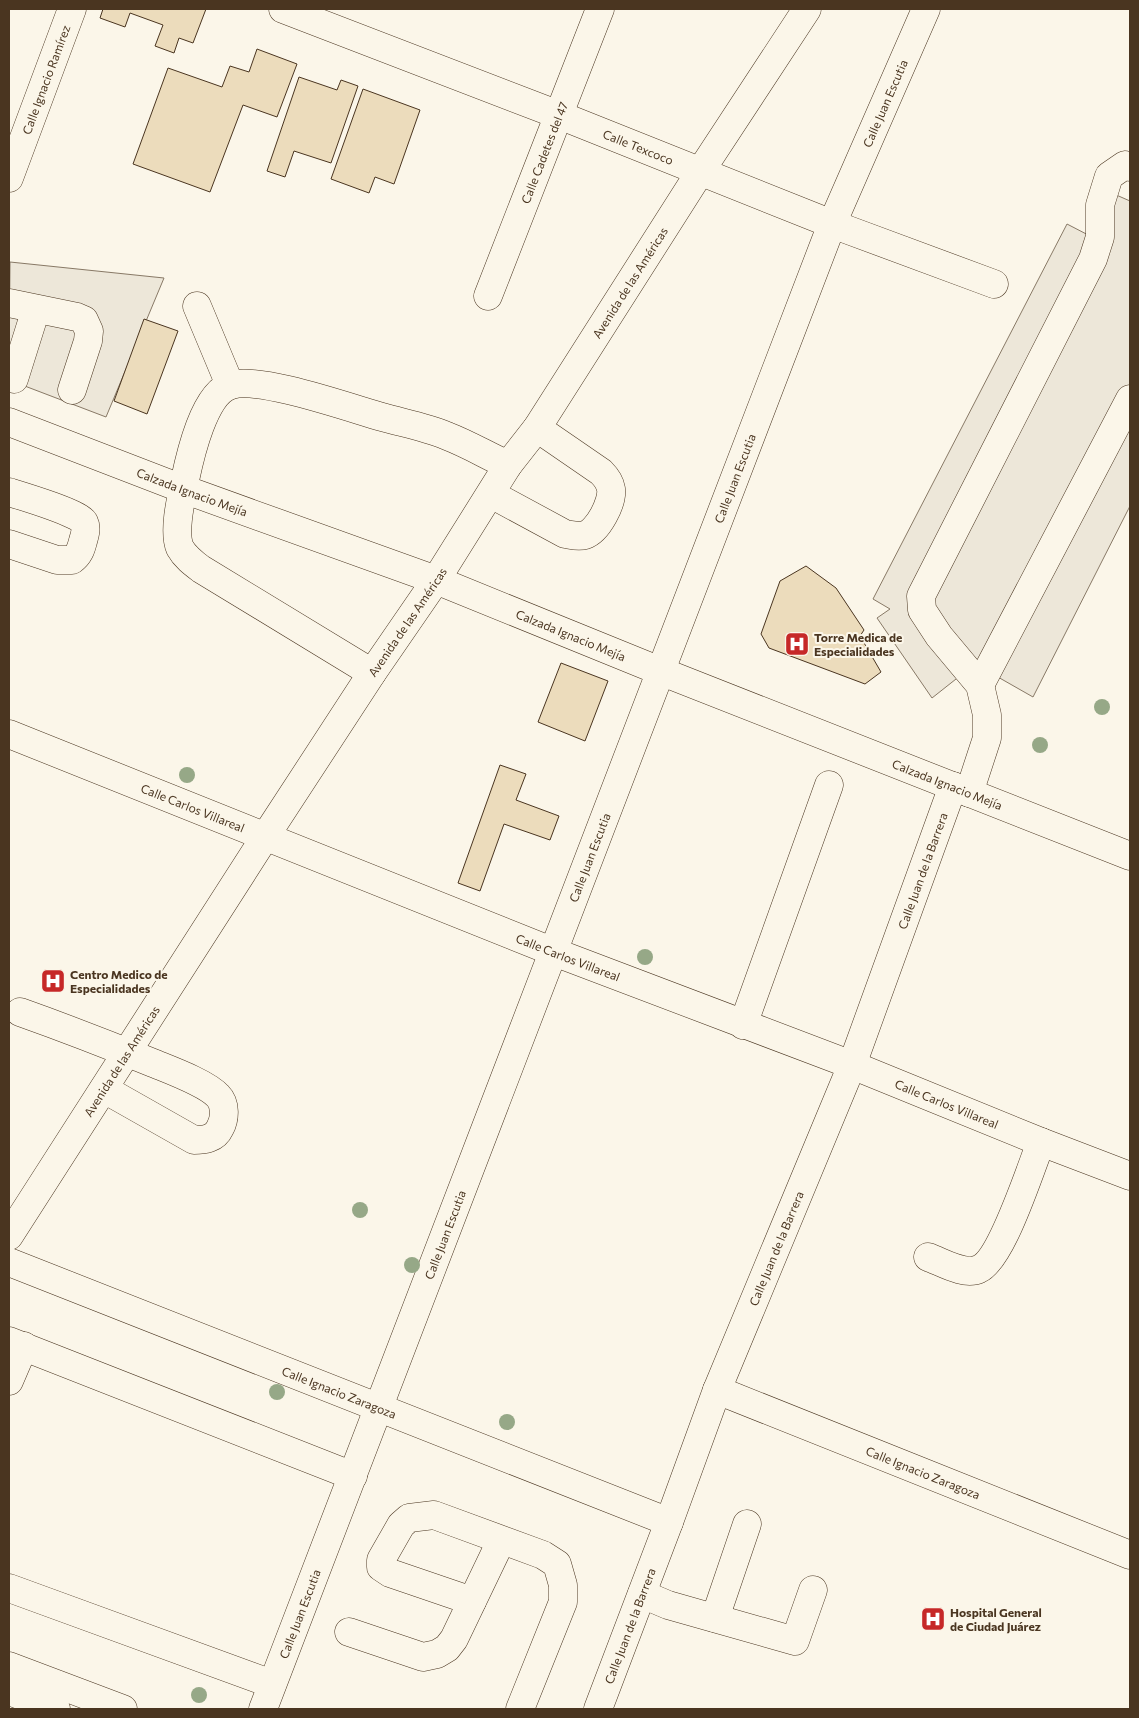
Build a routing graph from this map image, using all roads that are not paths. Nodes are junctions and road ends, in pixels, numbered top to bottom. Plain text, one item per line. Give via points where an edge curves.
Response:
1 (72, 9) edge
2 (283, 9) edge
3 (600, 9) edge
4 (807, 9) edge
5 (926, 9) edge
6 (559, 115) junction
7 (19, 118) edge
8 (1130, 167) edge
9 (700, 172) junction
10 (9, 178) edge
11 (832, 224) junction
12 (994, 284) dead end
13 (488, 296) dead end
14 (9, 303) edge
15 (197, 306) dead end
16 (36, 309) junction
17 (14, 379) dead end
18 (230, 385) junction
19 (72, 390) dead end
20 (1130, 399) edge
21 (9, 422) edge
22 (537, 428) junction
23 (508, 465) junction
24 (183, 489) junction
25 (9, 492) edge
26 (491, 494) junction
27 (9, 544) edge
28 (436, 580) junction
29 (660, 671) junction
30 (372, 673) junction
31 (980, 685) junction
32 (9, 734) edge
33 (829, 785) dead end
34 (961, 789) junction
35 (265, 837) junction
36 (1130, 856) edge
37 (554, 952) junction
38 (20, 1012) dead end
39 (743, 1025) junction
40 (127, 1052) junction
41 (852, 1065) junction
42 (104, 1089) junction
43 (1041, 1142) junction
44 (1130, 1176) edge
45 (9, 1236) edge
46 (928, 1257) dead end
47 (9, 1262) edge
48 (16, 1343) edge
49 (9, 1381) edge
50 (717, 1390) junction
51 (378, 1409) junction
52 (353, 1476) junction
53 (669, 1522) junction
54 (746, 1524) dead end
55 (501, 1541) junction
56 (1130, 1555) edge
57 (9, 1588) edge
58 (813, 1590) dead end
59 (642, 1594) junction
60 (472, 1601) junction
61 (715, 1618) junction
62 (350, 1632) dead end
63 (9, 1666) edge
64 (272, 1684) junction
65 (9, 1691) edge
66 (56, 1709) edge
67 (123, 1709) edge
68 (263, 1709) edge
69 (520, 1709) edge
70 (598, 1709) edge

1 - 7 street, Calle Ignacio Ramírez
2 - 6 street, Calle Texcoco
3 - 6 street, Calle Cadetes del 47
4 - 9 street, Avenida de las Américas
5 - 11 street, Calle Juan Escutia
6 - 9 street, Calle Texcoco
6 - 13 street, Calle Cadetes del 47
7 - 10 street, Calle Ignacio Ramírez
8 - 31 street via 1125,165 1109,176 1100,205 1100,237 1093,259 921,596 922,610 938,636
9 - 11 street, Calle Texcoco
9 - 22 street, Avenida de las Américas
11 - 12 street, Calle Texcoco
11 - 29 street, Calle Juan Escutia
14 - 16 street
15 - 18 street
16 - 17 street
16 - 19 street via 77,317 87,325 88,342
18 - 23 street via 252,383 289,390 447,435
18 - 24 street via 216,396 204,415 191,450
20 - 31 street
21 - 24 street, Calzada Ignacio Mejía
22 - 23 street, Avenida de las Américas
22 - 26 street via 608,480 611,496 598,525 588,535 565,534
23 - 26 street, Avenida de las Américas
24 - 28 street, Calzada Ignacio Mejía
24 - 30 street via 177,530 180,546 187,558
25 - 27 street via 75,515 84,522 86,530 82,548 72,560 57,560
26 - 28 street, Avenida de las Américas
28 - 29 street, Calzada Ignacio Mejía
28 - 30 street, Avenida de las Américas
29 - 34 street, Calzada Ignacio Mejía
29 - 37 street, Calle Juan Escutia
30 - 35 street, Avenida de las Américas
31 - 34 street, Calle Juan de la Barrera via 987,715 987,738
32 - 35 street, Calle Carlos Villareal
33 - 39 street
34 - 36 street, Calzada Ignacio Mejía
34 - 41 street, Calle Juan de la Barrera
35 - 37 street, Calle Carlos Villareal
35 - 40 street, Avenida de las Américas
37 - 39 street, Calle Carlos Villareal
37 - 51 street, Calle Juan Escutia
38 - 40 street
39 - 41 street, Calle Carlos Villareal
40 - 42 street, Avenida de las Américas
40 - 42 street via 213,1092 222,1102 224,1112 220,1129 207,1140 194,1140
41 - 43 street, Calle Carlos Villareal
41 - 50 street, Calle Juan de la Barrera
42 - 45 street, Avenida de las Américas
43 - 44 street, Calle Carlos Villareal
43 - 46 street via 1009,1224 991,1259 979,1269 965,1271
47 - 51 street, Calle Ignacio Zaragoza
48 - 49 street
48 - 52 street
50 - 53 street, Calle Juan de la Barrera
50 - 56 street, Calle Ignacio Zaragoza
51 - 52 street, Calle Juan Escutia
51 - 53 street, Calle Ignacio Zaragoza
52 - 64 street, Calle Juan Escutia
53 - 59 street, Calle Juan de la Barrera
54 - 61 street
55 - 60 street
55 - 60 street via 434,1515 408,1518 381,1560 381,1567 390,1573
55 - 69 street via 543,1555 557,1564 563,1585 563,1602
57 - 64 street
58 - 61 street via 795,1640
59 - 61 street
59 - 70 street, Calle Juan de la Barrera
60 - 62 street via 454,1640 437,1654 423,1656
63 - 67 street
64 - 68 street, Calle Juan Escutia
65 - 66 street

